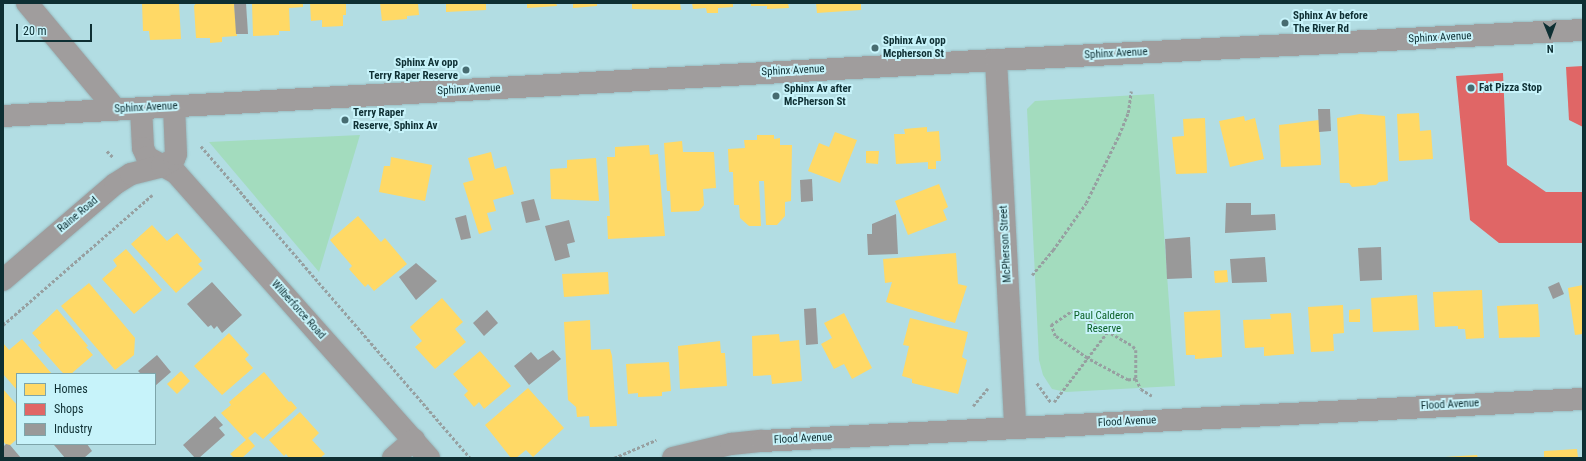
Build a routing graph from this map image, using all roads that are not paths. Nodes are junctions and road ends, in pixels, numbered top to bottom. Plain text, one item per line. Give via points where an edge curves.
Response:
1 (28, 3) edge
2 (1583, 30) edge
3 (996, 60) junction
4 (174, 106) junction
5 (141, 108) junction
6 (116, 110) junction
7 (3, 116) edge
8 (169, 170) junction
9 (3, 280) edge
10 (1583, 400) edge
11 (1015, 428) junction
12 (414, 440) junction
13 (393, 458) edge
14 (429, 458) edge
15 (673, 458) edge

1 - 6 street
2 - 3 street, Sphinx Avenue
3 - 4 street, Sphinx Avenue
3 - 11 street, McPherson Street
4 - 5 street, Sphinx Avenue
4 - 8 street via 176,154
5 - 6 street, Sphinx Avenue
5 - 8 street, Wilberforce Road via 144,154 150,161
6 - 7 street, Sphinx Avenue
8 - 9 street, Raine Road via 131,174 115,184
8 - 12 street, Wilberforce Road
10 - 11 street, Flood Avenue
11 - 15 street, Flood Avenue via 731,444
12 - 13 street
12 - 14 street, Wilberforce Road

